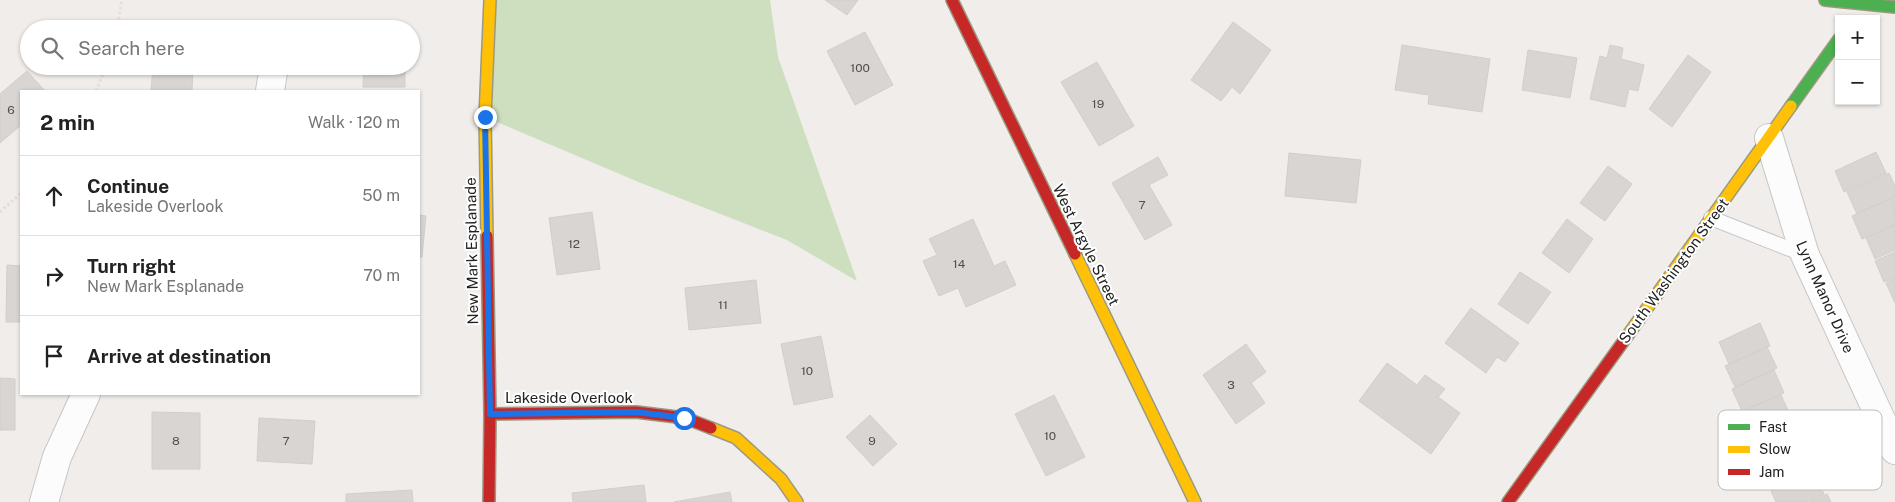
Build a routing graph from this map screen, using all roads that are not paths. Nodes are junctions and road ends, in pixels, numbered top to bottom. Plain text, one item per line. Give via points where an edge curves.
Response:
1 (490, 0) edge
2 (952, 0) edge
3 (1825, 0) edge
4 (1895, 7) edge
5 (1861, 8) edge
6 (1835, 45) edge
7 (273, 75) edge
8 (270, 90) edge
9 (1769, 138) junction
10 (1711, 218) junction
11 (1805, 255) junction
12 (86, 395) edge
13 (1877, 410) edge
14 (490, 414) junction
15 (1882, 422) edge
16 (1895, 450) edge
17 (44, 502) edge
18 (489, 502) edge
19 (797, 502) edge
20 (1195, 502) edge
21 (1508, 502) edge

1 - 14 street, New Mark Esplanade via 485,117
2 - 20 street, West Argyle Street
3 - 5 street
4 - 5 street
6 - 9 street, South Washington Street
7 - 8 street
9 - 10 street, South Washington Street
9 - 11 street, Lynn Manor Drive
10 - 11 lane
10 - 21 street, South Washington Street
11 - 13 street, Lynn Manor Drive
12 - 17 street via 57,457
14 - 18 street, New Mark Esplanade
14 - 19 street, Lakeside Overlook via 636,412 684,418 736,438 781,479
15 - 16 street, Lynn Manor Drive

